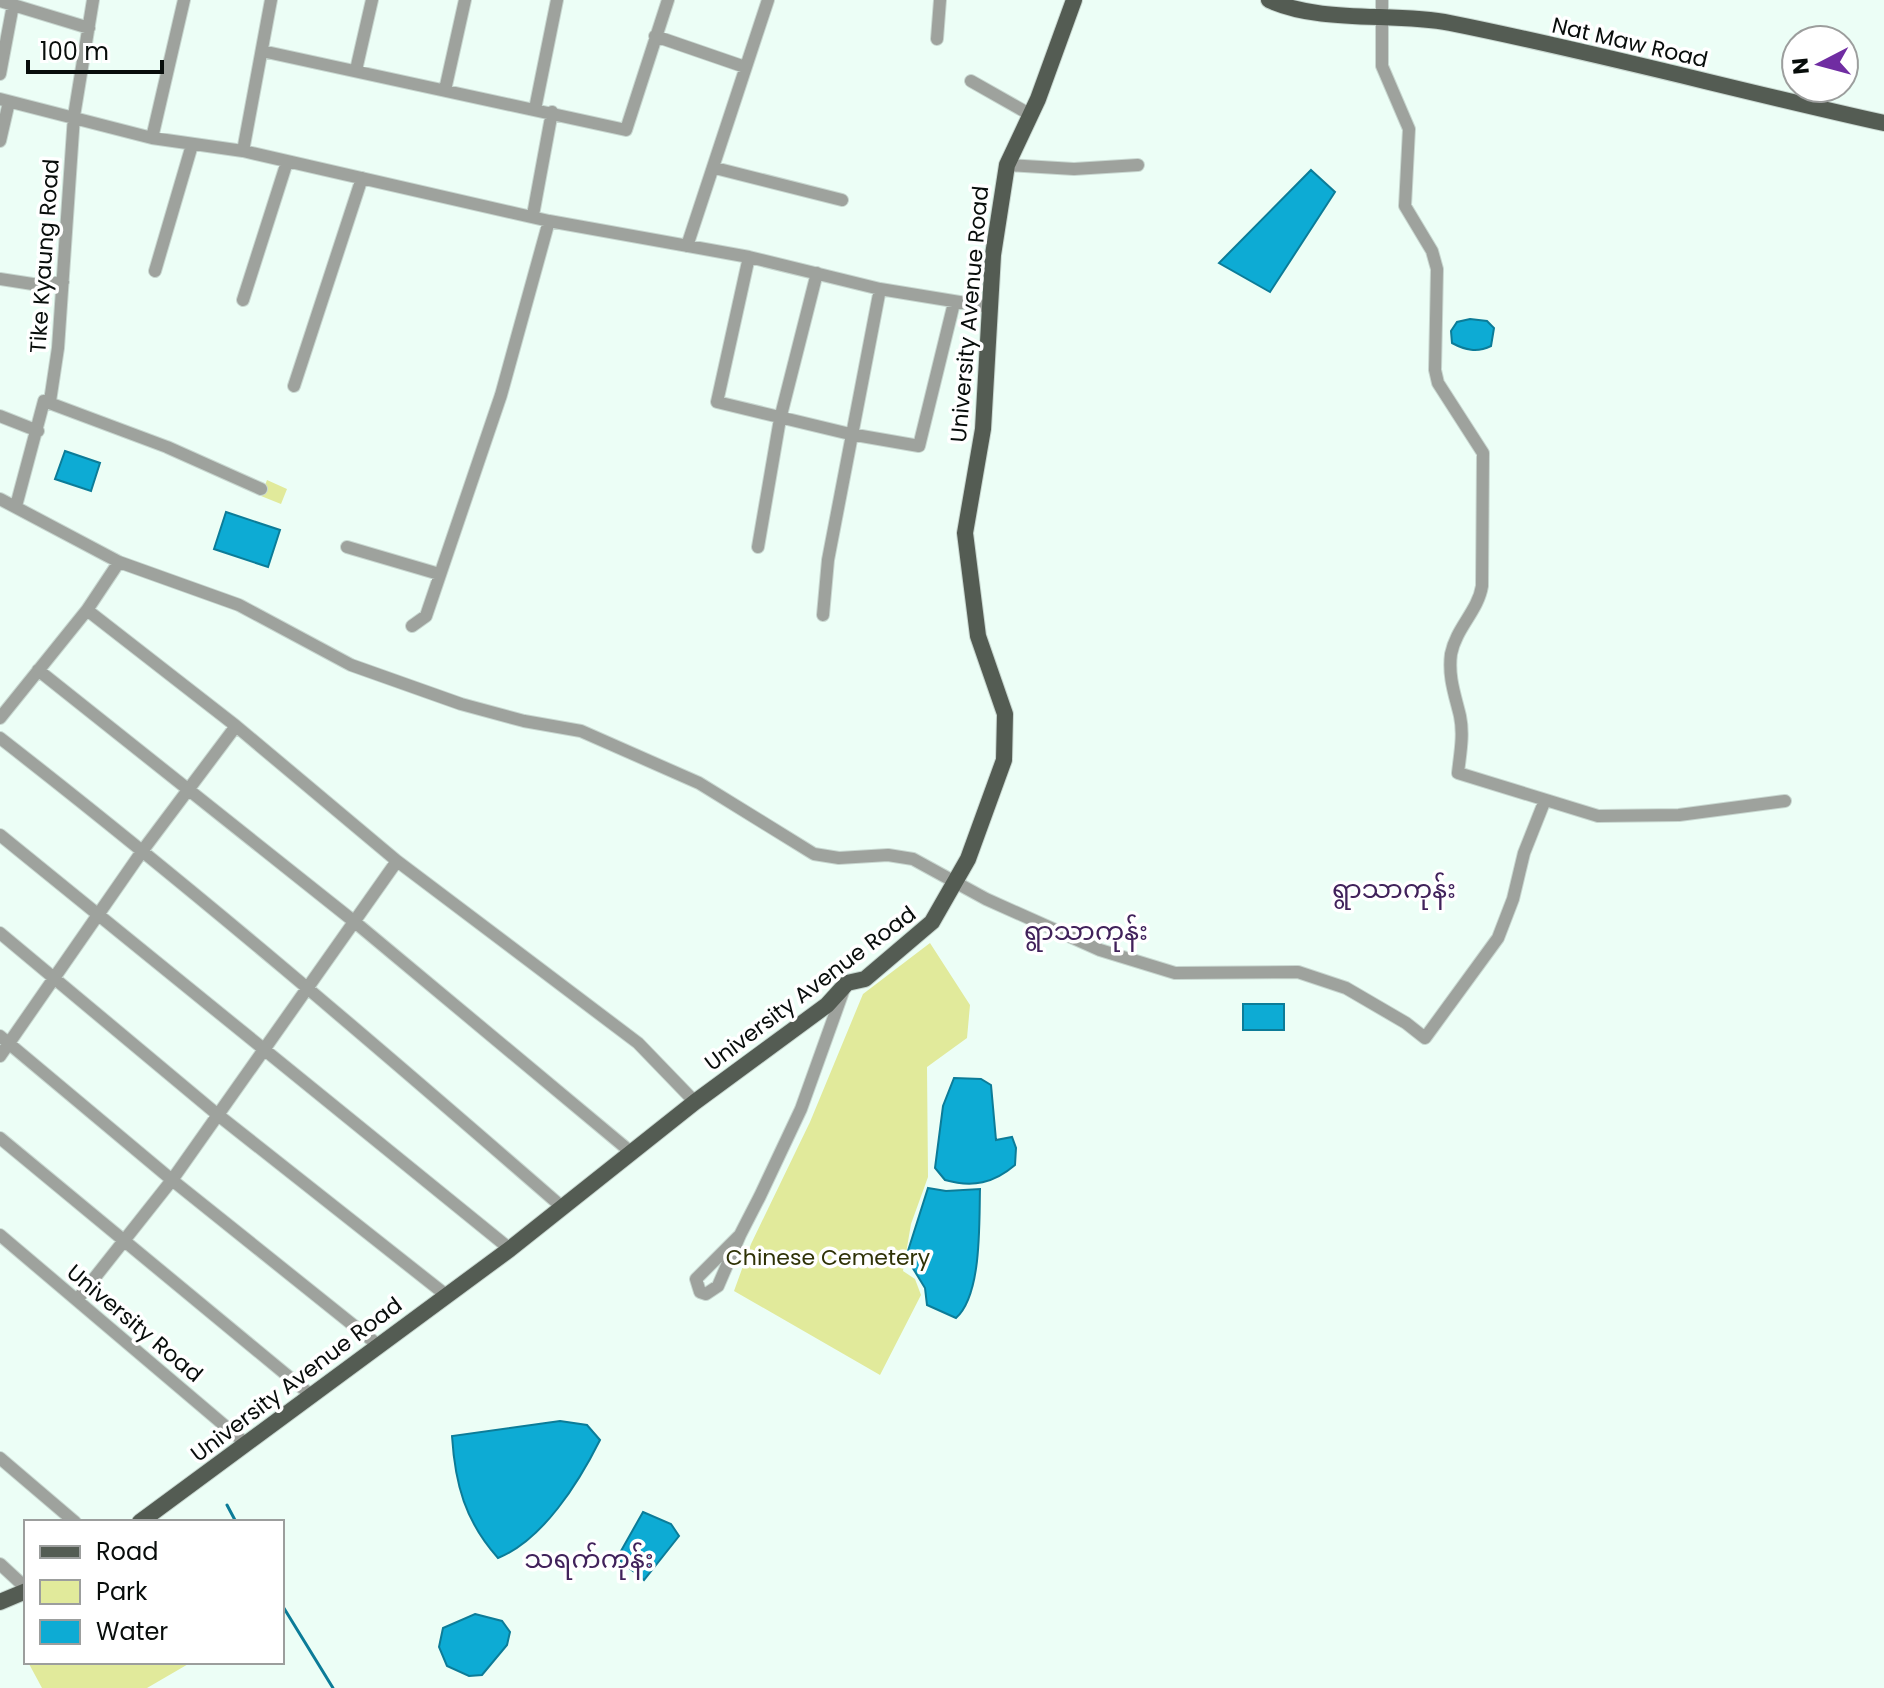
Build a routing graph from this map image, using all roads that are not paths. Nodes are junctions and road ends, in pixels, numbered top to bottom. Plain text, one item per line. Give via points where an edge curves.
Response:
1 (93, 0) edge
2 (184, 0) edge
3 (271, 0) edge
4 (372, 0) edge
5 (465, 0) edge
6 (557, 0) edge
7 (668, 0) edge
8 (768, 0) edge
9 (940, 0) edge
10 (1074, 0) edge
11 (1269, 0) edge
12 (1382, 0) edge
13 (6, 3) edge
14 (1380, 18) junction
15 (89, 28) junction
16 (655, 36) junction
17 (937, 39) dead end
18 (262, 51) junction
19 (745, 67) junction
20 (356, 70) junction
21 (0, 74) edge
22 (971, 81) dead end
23 (445, 90) junction
24 (4, 101) edge
25 (535, 109) junction
26 (552, 112) junction
27 (1031, 115) junction
28 (74, 116) junction
29 (1884, 123) edge
30 (152, 138) junction
31 (0, 141) edge
32 (192, 145) junction
33 (243, 151) junction
34 (287, 162) junction
35 (1007, 165) junction
36 (1138, 165) dead end
37 (715, 168) junction
38 (362, 178) junction
39 (842, 200) dead end
40 (533, 215) junction
41 (549, 221) junction
42 (687, 246) junction
43 (749, 257) junction
44 (155, 271) dead end
45 (817, 273) junction
46 (0, 279) edge
47 (63, 282) junction
48 (880, 289) junction
49 (243, 300) dead end
50 (954, 303) junction
51 (990, 307) junction
52 (294, 386) dead end
53 (44, 401) junction
54 (0, 416) edge
55 (780, 419) junction
56 (38, 431) junction
57 (850, 434) junction
58 (261, 489) dead end
59 (0, 499) edge
60 (16, 506) junction
61 (347, 547) dead end
62 (758, 547) dead end
63 (119, 562) junction
64 (439, 574) junction
65 (87, 610) junction
66 (823, 615) dead end
67 (412, 626) dead end
68 (38, 670) junction
69 (0, 718) edge
70 (236, 726) junction
71 (0, 738) edge
72 (186, 790) junction
73 (1545, 800) junction
74 (1785, 801) dead end
75 (0, 835) edge
76 (143, 850) junction
77 (397, 861) junction
78 (957, 882) junction
79 (101, 915) junction
80 (356, 923) junction
81 (0, 933) edge
82 (57, 979) junction
83 (847, 983) junction
84 (309, 987) junction
85 (5, 1040) edge
86 (263, 1049) junction
87 (0, 1056) edge
88 (695, 1102) junction
89 (218, 1115) junction
90 (0, 1138) edge
91 (632, 1153) junction
92 (172, 1180) junction
93 (562, 1207) junction
94 (0, 1235) edge
95 (740, 1235) junction
96 (126, 1241) junction
97 (510, 1249) junction
98 (446, 1295) junction
99 (77, 1300) junction
100 (378, 1345) junction
101 (312, 1396) junction
102 (244, 1442) junction
103 (0, 1458) edge
104 (73, 1520) edge
105 (143, 1520) edge
106 (0, 1564) edge
107 (24, 1588) edge
108 (24, 1591) edge
109 (0, 1602) edge

1 - 15 street, Tike Kyaung Road
2 - 30 street
3 - 18 street
4 - 20 street
5 - 23 street
6 - 25 street
7 - 16 street
8 - 19 street
9 - 17 street
10 - 27 main road, University Avenue Road
11 - 14 main road, Nat Maw Road
12 - 14 street
13 - 15 street
13 - 21 street
14 - 29 main road, Nat Maw Road via 1447,22
14 - 73 street via 1382,66 1409,129 1405,206 1437,269 1438,383 1483,453 1480,599 1457,632 1451,655 1462,739 1458,773
15 - 28 street, Tike Kyaung Road
16 - 19 street
16 - 26 street via 626,130
18 - 20 street
18 - 33 street
19 - 37 street
20 - 23 street
22 - 27 street
23 - 25 street
24 - 28 street
24 - 31 street
25 - 26 street
26 - 40 street
27 - 35 main road, University Avenue Road
28 - 30 street
28 - 47 street, Tike Kyaung Road
30 - 32 street
32 - 33 street
32 - 44 street
33 - 34 street
34 - 38 street
34 - 49 street
35 - 36 street
35 - 51 main road, University Avenue Road via 995,230
37 - 39 street
37 - 42 street
38 - 40 street
38 - 52 street
40 - 41 street
41 - 42 street
41 - 64 street via 501,395
42 - 43 street
43 - 45 street
43 - 55 street via 717,402
45 - 48 street
45 - 55 street
46 - 47 street via 39,285
47 - 53 street, Tike Kyaung Road via 50,401
48 - 50 street
48 - 57 street
50 - 51 street
50 - 57 street via 919,446
51 - 78 main road, University Avenue Road via 983,429 965,533 978,636 1005,714 1007,737 1004,760
53 - 56 street, Tike Kyaung Road
53 - 58 street
54 - 56 street
55 - 57 street
55 - 62 street
56 - 60 street, Tike Kyaung Road
57 - 66 street
59 - 60 street
60 - 63 street
61 - 64 street
63 - 65 street
63 - 78 street via 239,605 351,665 461,704 581,731 699,783 814,854 913,859
64 - 67 street via 426,616
65 - 68 street
65 - 70 street
68 - 69 street
68 - 72 street
70 - 72 street
70 - 77 street
71 - 76 street
72 - 76 street
72 - 80 street
73 - 74 street via 1598,816 1630,818
73 - 78 street via 1498,938 1425,1038 1346,988 1298,972 1175,973 1100,950
75 - 79 street
76 - 79 street
76 - 84 street
77 - 80 street
77 - 88 street via 638,1043
78 - 83 main road, University Avenue Road via 932,922 865,979
79 - 82 street
79 - 86 street
80 - 84 street
80 - 91 street
81 - 82 street
82 - 85 street
82 - 89 street
83 - 88 main road, University Avenue Road via 816,1014
83 - 95 street via 801,1109
84 - 86 street
84 - 93 street
85 - 87 street
85 - 92 street
86 - 89 street
86 - 97 street
88 - 91 main road, University Avenue Road
89 - 92 street
89 - 98 street
90 - 96 street
91 - 93 main road, University Avenue Road
92 - 96 street
92 - 100 street
93 - 97 main road, University Avenue Road
94 - 99 street, University Road
95 - 95 street via 696,1279 700,1292 718,1286
96 - 99 street
96 - 101 street
97 - 98 main road, University Avenue Road
98 - 100 main road, University Avenue Road
99 - 102 street, University Road
100 - 101 main road, University Avenue Road
101 - 102 main road, University Avenue Road
102 - 105 main road, University Avenue Road
103 - 104 street
106 - 107 street
108 - 109 main road

